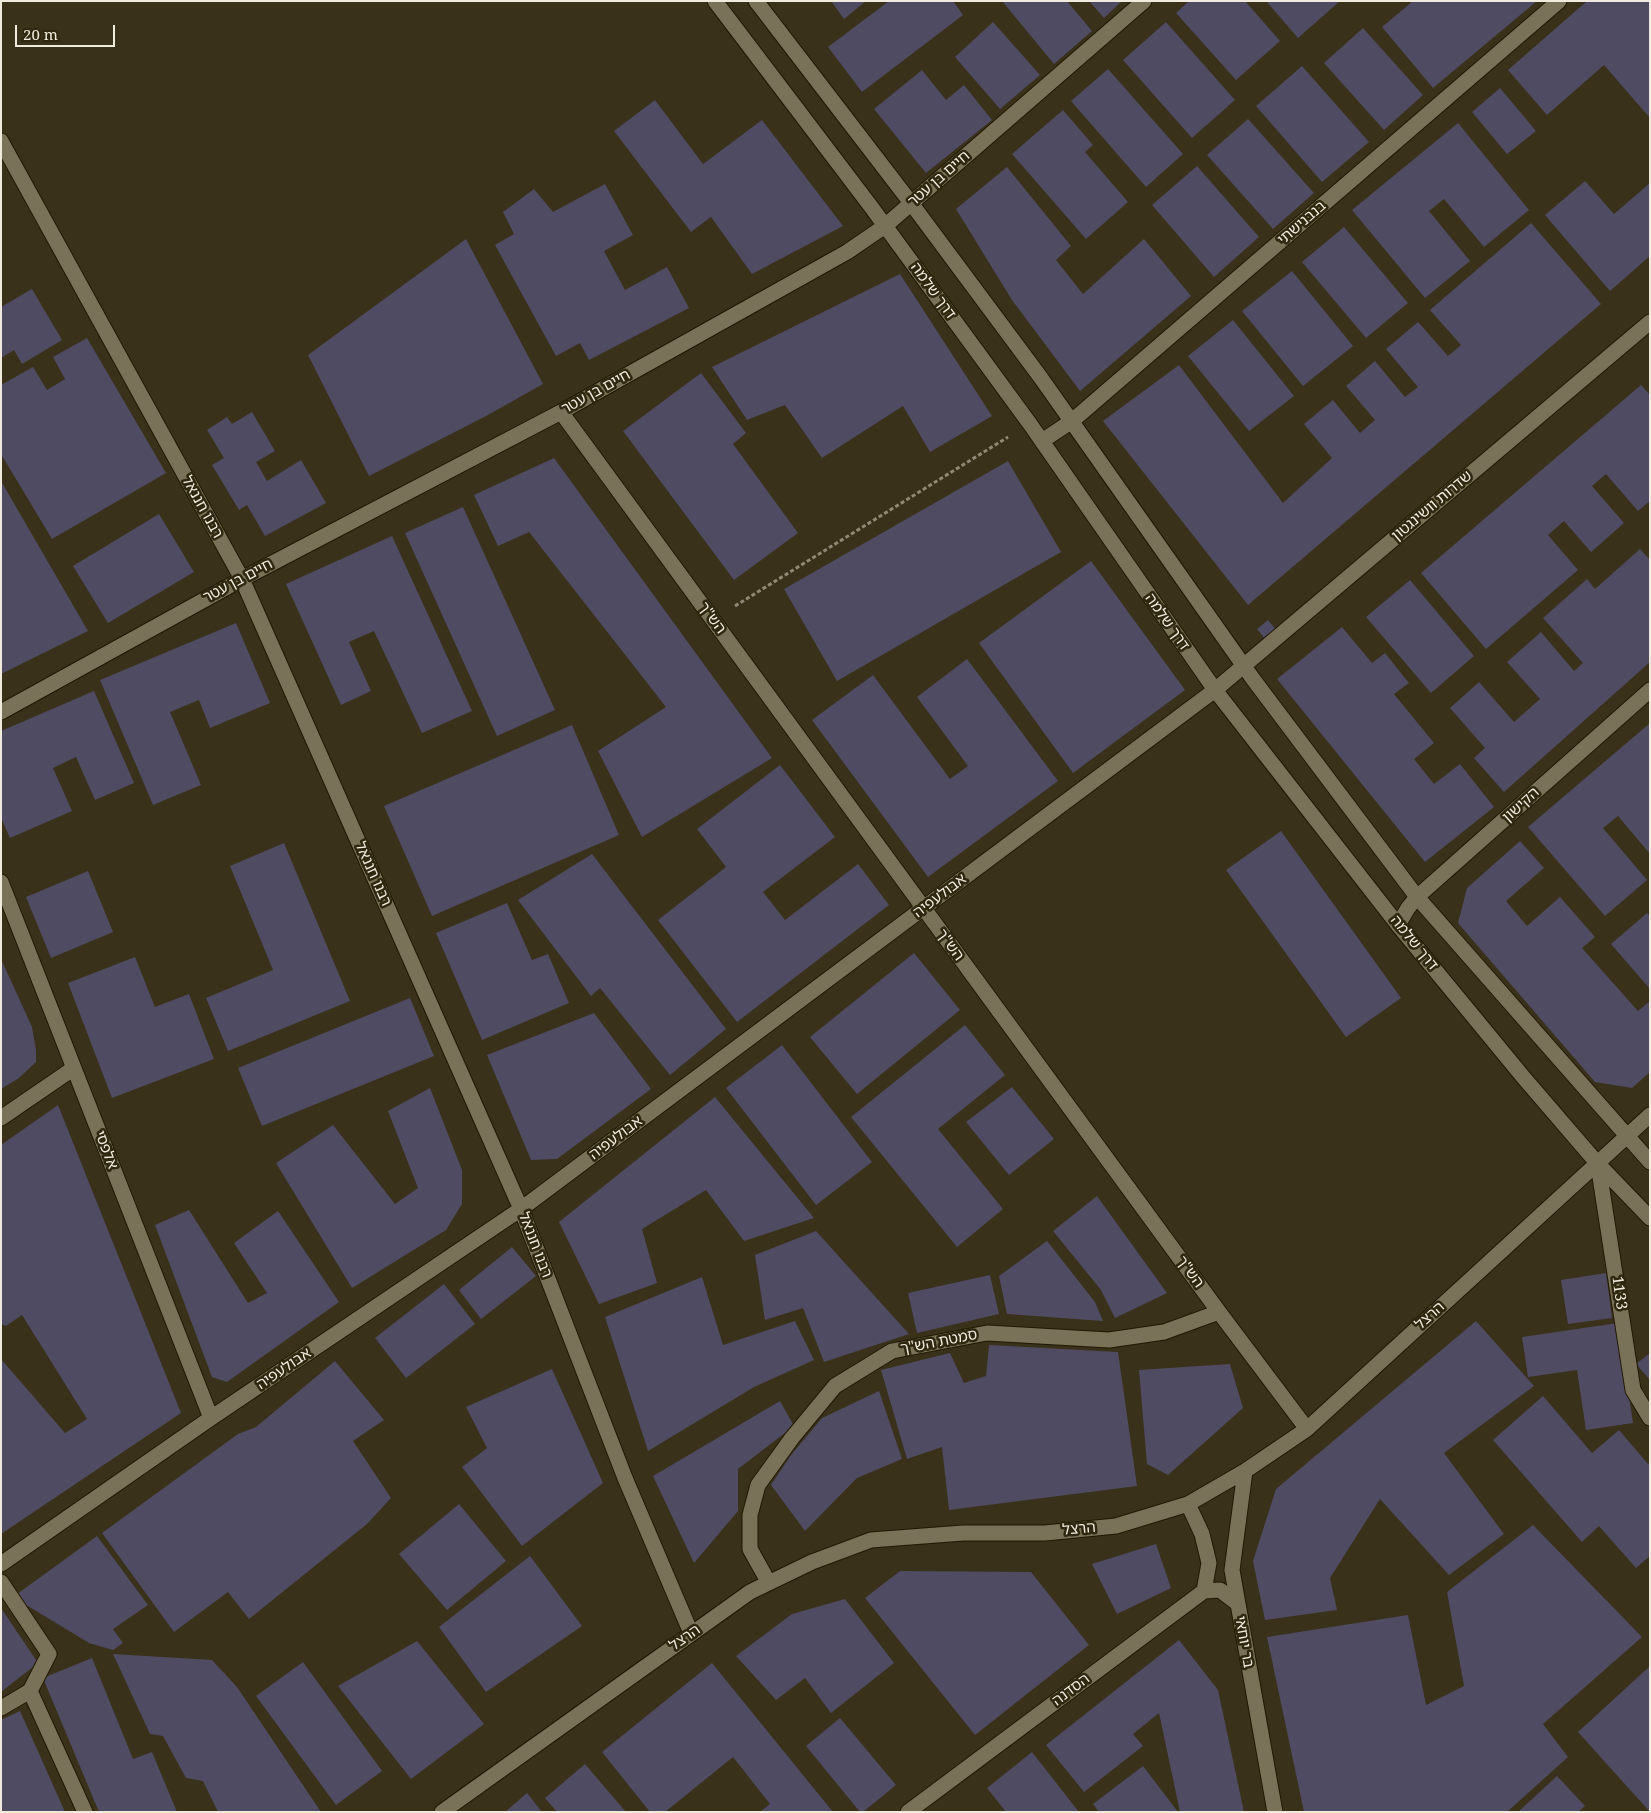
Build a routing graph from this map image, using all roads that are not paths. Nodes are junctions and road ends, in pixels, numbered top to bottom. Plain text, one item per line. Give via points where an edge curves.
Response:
1 (715, 1) edge
2 (756, 1) edge
3 (1144, 1) edge
4 (1559, 1) edge
5 (1, 141) edge
6 (911, 204) junction
7 (885, 226) junction
8 (1650, 322) edge
9 (561, 412) junction
10 (1072, 421) junction
11 (1042, 441) junction
12 (242, 579) junction
13 (1244, 666) junction
14 (1215, 690) junction
15 (1650, 690) edge
16 (1, 712) edge
17 (1, 882) edge
18 (1417, 897) junction
19 (923, 909) junction
20 (1398, 925) junction
21 (74, 1068) junction
22 (1650, 1115) edge
23 (1, 1118) edge
24 (1626, 1136) junction
25 (1650, 1162) edge
26 (1598, 1164) junction
27 (521, 1209) junction
28 (1650, 1218) edge
29 (1219, 1312) junction
30 (211, 1418) junction
31 (1650, 1418) edge
32 (1307, 1429) junction
33 (1245, 1471) junction
34 (1188, 1504) junction
35 (1, 1564) edge
36 (1, 1582) edge
37 (769, 1583) junction
38 (1204, 1591) junction
39 (1237, 1603) junction
40 (691, 1633) junction
41 (30, 1690) junction
42 (1, 1708) edge
43 (85, 1812) edge
44 (442, 1812) edge
45 (908, 1812) edge
46 (1275, 1812) edge

1 - 7 street, דרך שלמה
2 - 6 street, דרך שלמה
3 - 6 street, חיים בן עטר
4 - 10 street, בנבנישתי
5 - 12 street, רבנו חננאל
6 - 7 street, חיים בן עטר
6 - 10 street, דרך שלמה
7 - 9 street, חיים בן עטר via 847,252
7 - 11 street, דרך שלמה
8 - 13 street, שדרות וושינגטון
9 - 12 street, חיים בן עטר
9 - 19 street, הש"ך
10 - 11 street, בנבנישתי
10 - 13 street, דרך שלמה
11 - 14 street, דרך שלמה
12 - 16 street, חיים בן עטר
12 - 27 street, רבנו חננאל
13 - 14 street, שדרות וושינגטון
13 - 18 street, דרך שלמה
14 - 19 street, אבולעפיה
14 - 20 street, דרך שלמה
15 - 18 street, הקישון
17 - 21 street, אלפסי
18 - 20 street, הקישון
18 - 24 street, דרך שלמה
19 - 27 street, אבולעפיה
19 - 29 street, הש"ך
20 - 26 street, דרך שלמה
21 - 23 street
21 - 30 street, אלפסי
22 - 24 street, הרצל
24 - 25 street, דרך שלמה
24 - 26 street, הרצל
26 - 28 street, דרך שלמה
26 - 31 street, 1133 via 1633,1390
26 - 32 street, הרצל
27 - 30 street, אבולעפיה
27 - 40 street, רבנו חננאל via 625,1478
29 - 32 street, הש"ך
29 - 37 street, סמטת הש"ך via 1164,1332 1109,1340 987,1332 892,1351 835,1386 758,1485 750,1515 750,1549
30 - 35 street, אבולעפיה
32 - 33 street, הרצל
33 - 34 street, הרצל
33 - 39 street, בר יוחאי via 1232,1570
34 - 37 street, הרצל via 1116,1526 1044,1533 963,1533 871,1540 812,1562
34 - 38 street via 1202,1534 1209,1563
36 - 41 street via 49,1654
37 - 40 street, הרצל via 750,1592
38 - 39 street via 1220,1590
38 - 45 street, הסדנה
39 - 46 street, בר יוחאי
40 - 44 street, הרצל
41 - 42 street
41 - 43 street

